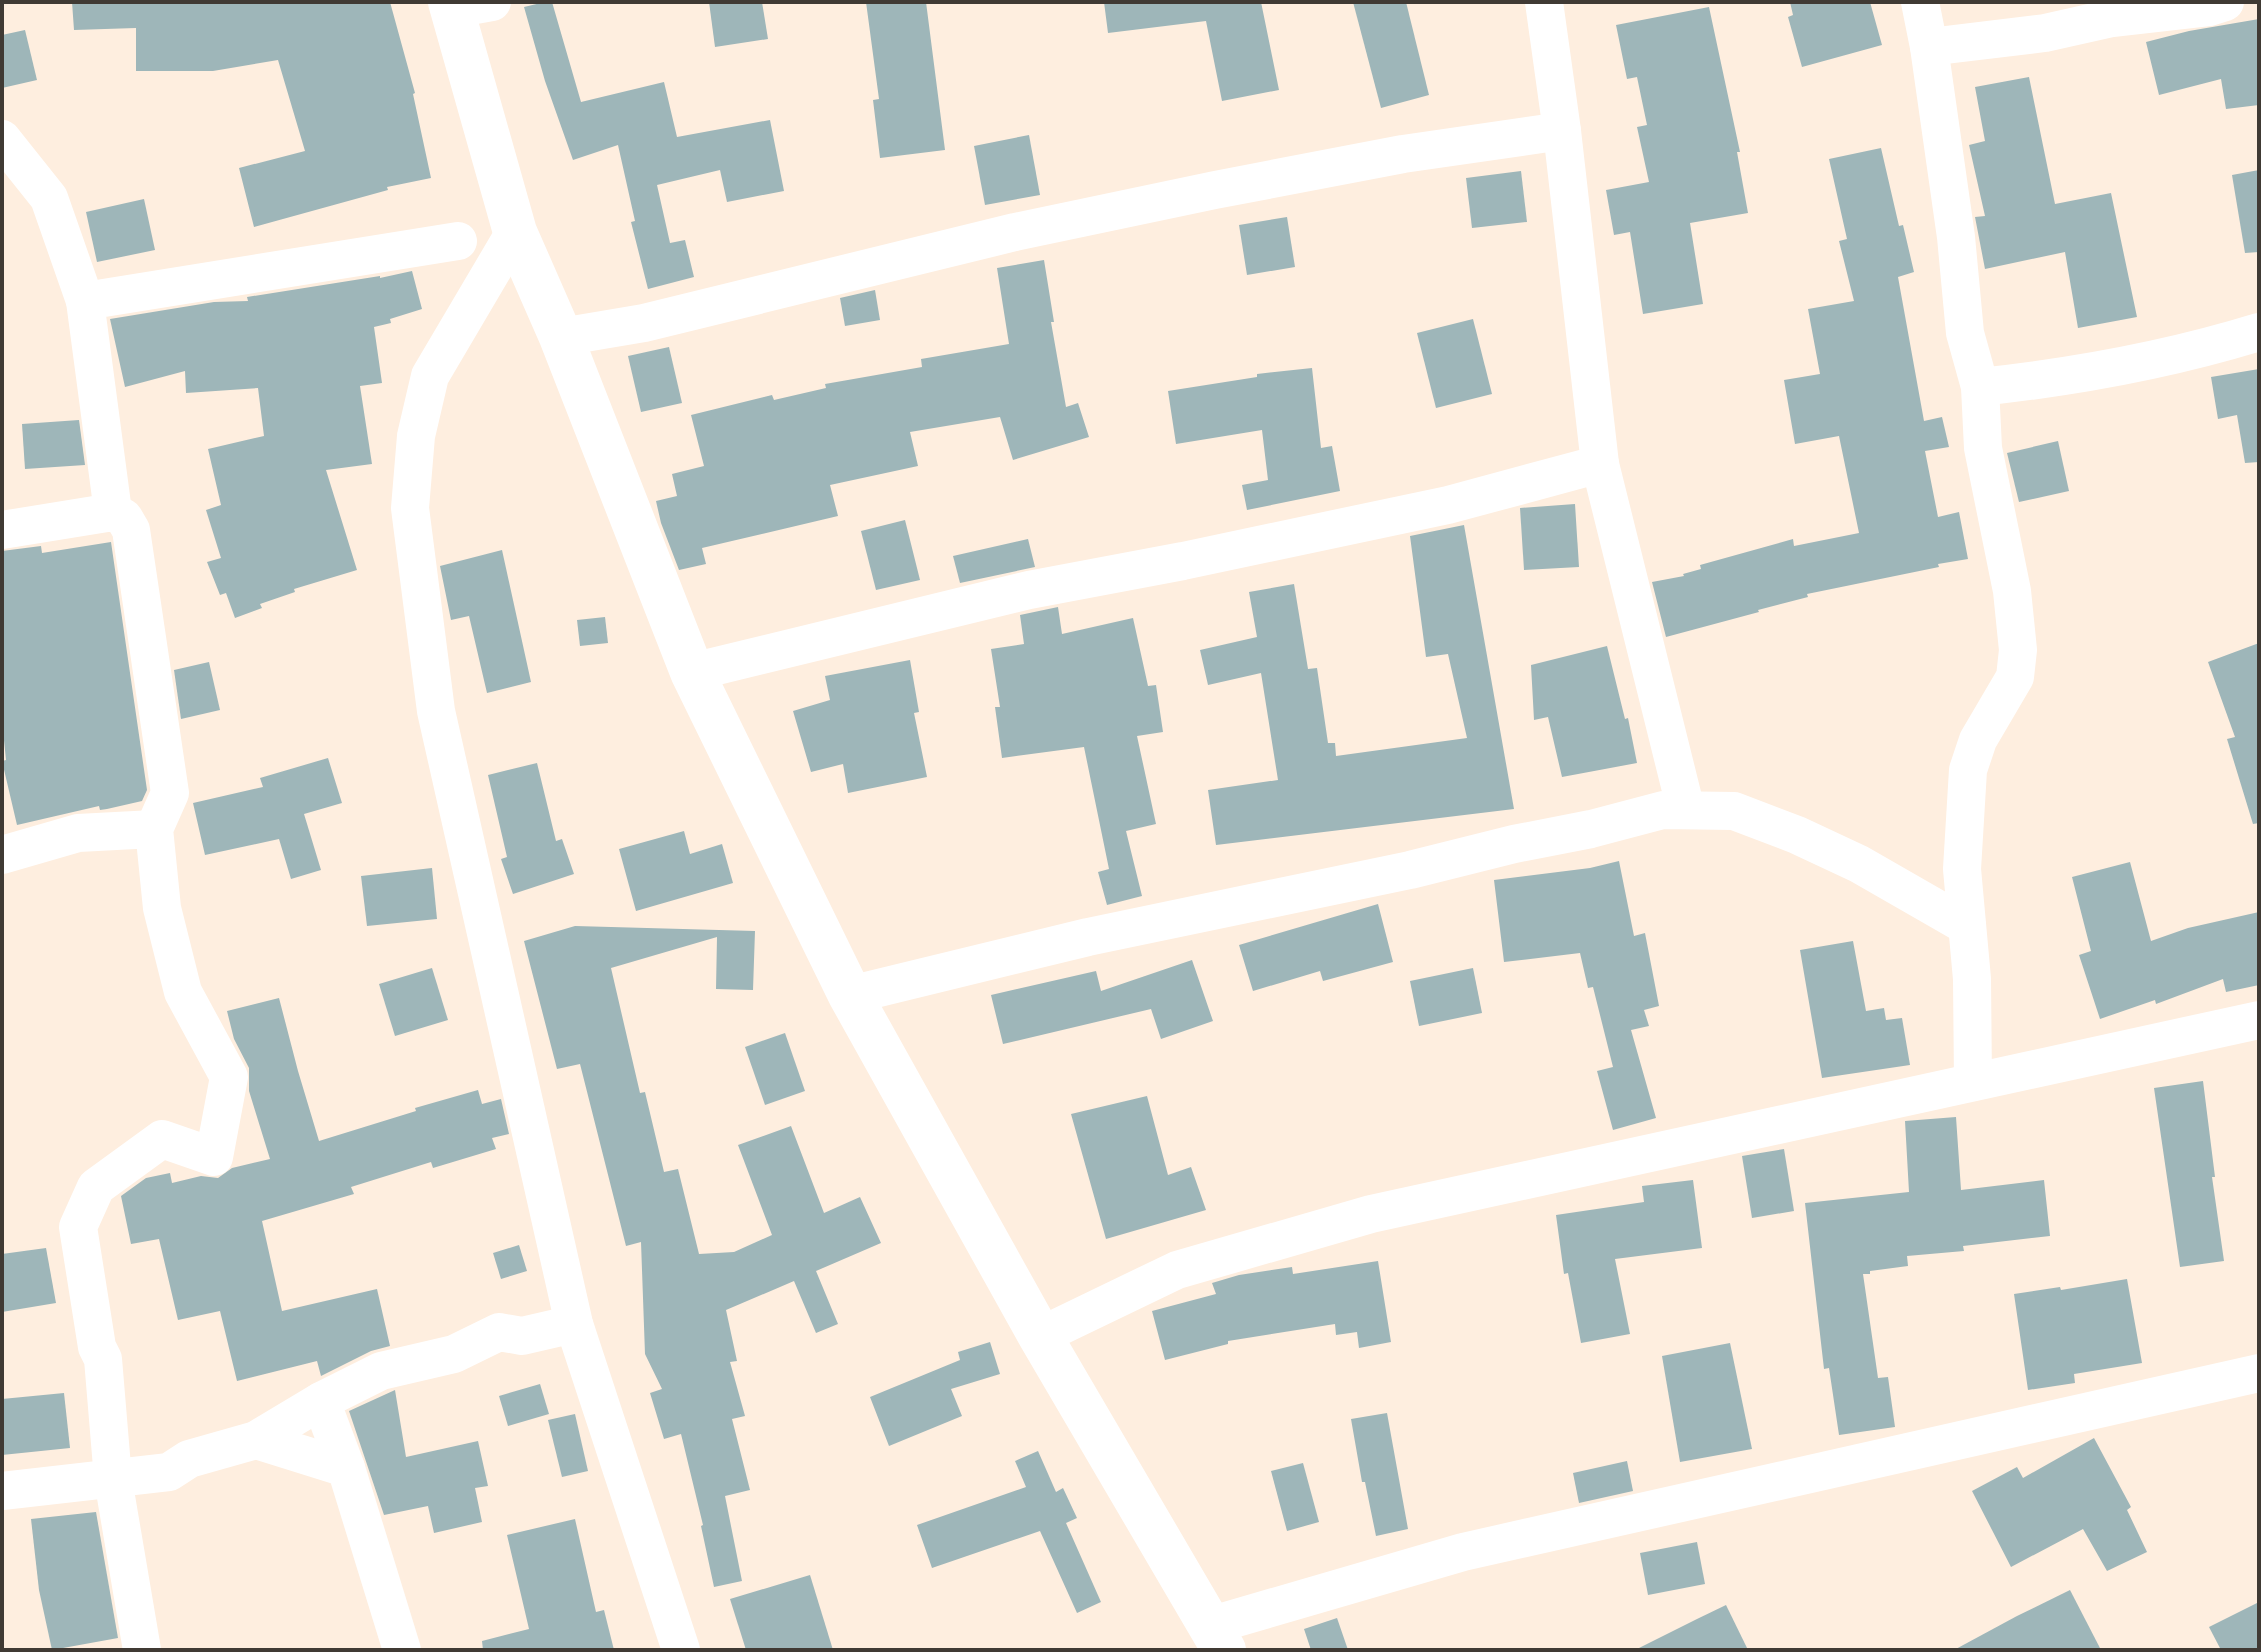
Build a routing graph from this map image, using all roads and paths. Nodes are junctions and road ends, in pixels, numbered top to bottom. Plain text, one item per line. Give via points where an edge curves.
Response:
1 (1544, 2) edge
2 (1920, 2) edge
3 (2225, 2) edge
4 (465, 4) edge
5 (1929, 47) junction
6 (1562, 131) junction
7 (2, 139) edge
8 (515, 232) junction
9 (458, 241) dead end
10 (85, 301) junction
11 (2259, 332) edge
12 (561, 337) junction
13 (1980, 387) junction
14 (1600, 464) junction
15 (113, 512) junction
16 (2, 530) edge
17 (692, 672) junction
18 (1686, 810) junction
19 (154, 829) junction
20 (2, 855) edge
21 (1967, 926) junction
22 (850, 995) junction
23 (2259, 1020) edge
24 (1973, 1082) junction
25 (574, 1324) junction
26 (1040, 1336) junction
27 (2259, 1373) edge
28 (321, 1401) junction
29 (256, 1440) junction
30 (346, 1468) junction
31 (113, 1479) junction
32 (2, 1491) edge
33 (1217, 1638) edge
34 (142, 1650) edge
35 (402, 1650) edge
36 (681, 1650) edge

1 - 6 street
2 - 5 street
3 - 5 street
4 - 8 main road
5 - 13 street via 1965,333
6 - 12 street via 1215,190 1015,232 644,323
6 - 14 street
7 - 10 street via 49,198
8 - 12 main road
8 - 25 street via 430,376 416,436 410,508 436,711
9 - 10 street
10 - 15 street
11 - 13 street via 2147,362
12 - 17 main road
13 - 21 street via 1983,448 2012,591 2018,650 2015,677 1978,740 1968,770 1962,869
14 - 17 street via 1448,505 1029,590
14 - 18 street
15 - 16 street
15 - 19 street via 131,530 170,793
17 - 22 main road
18 - 21 street via 1734,811 1797,835
18 - 22 street via 1663,810 1410,870 1088,937
19 - 20 street via 78,833
19 - 31 street via 162,908 183,992 229,1077 214,1157 162,1139 96,1187 78,1227 103,1359
21 - 24 street
22 - 26 main road
23 - 24 street
24 - 26 street via 1371,1214 1177,1270
25 - 28 street via 522,1336 499,1332 454,1354 381,1371
25 - 36 street
26 - 33 main road
27 - 33 street via 1463,1552
28 - 29 street
28 - 30 street
29 - 30 street
29 - 31 street via 189,1459 169,1472
30 - 35 street
31 - 32 street
31 - 34 street

